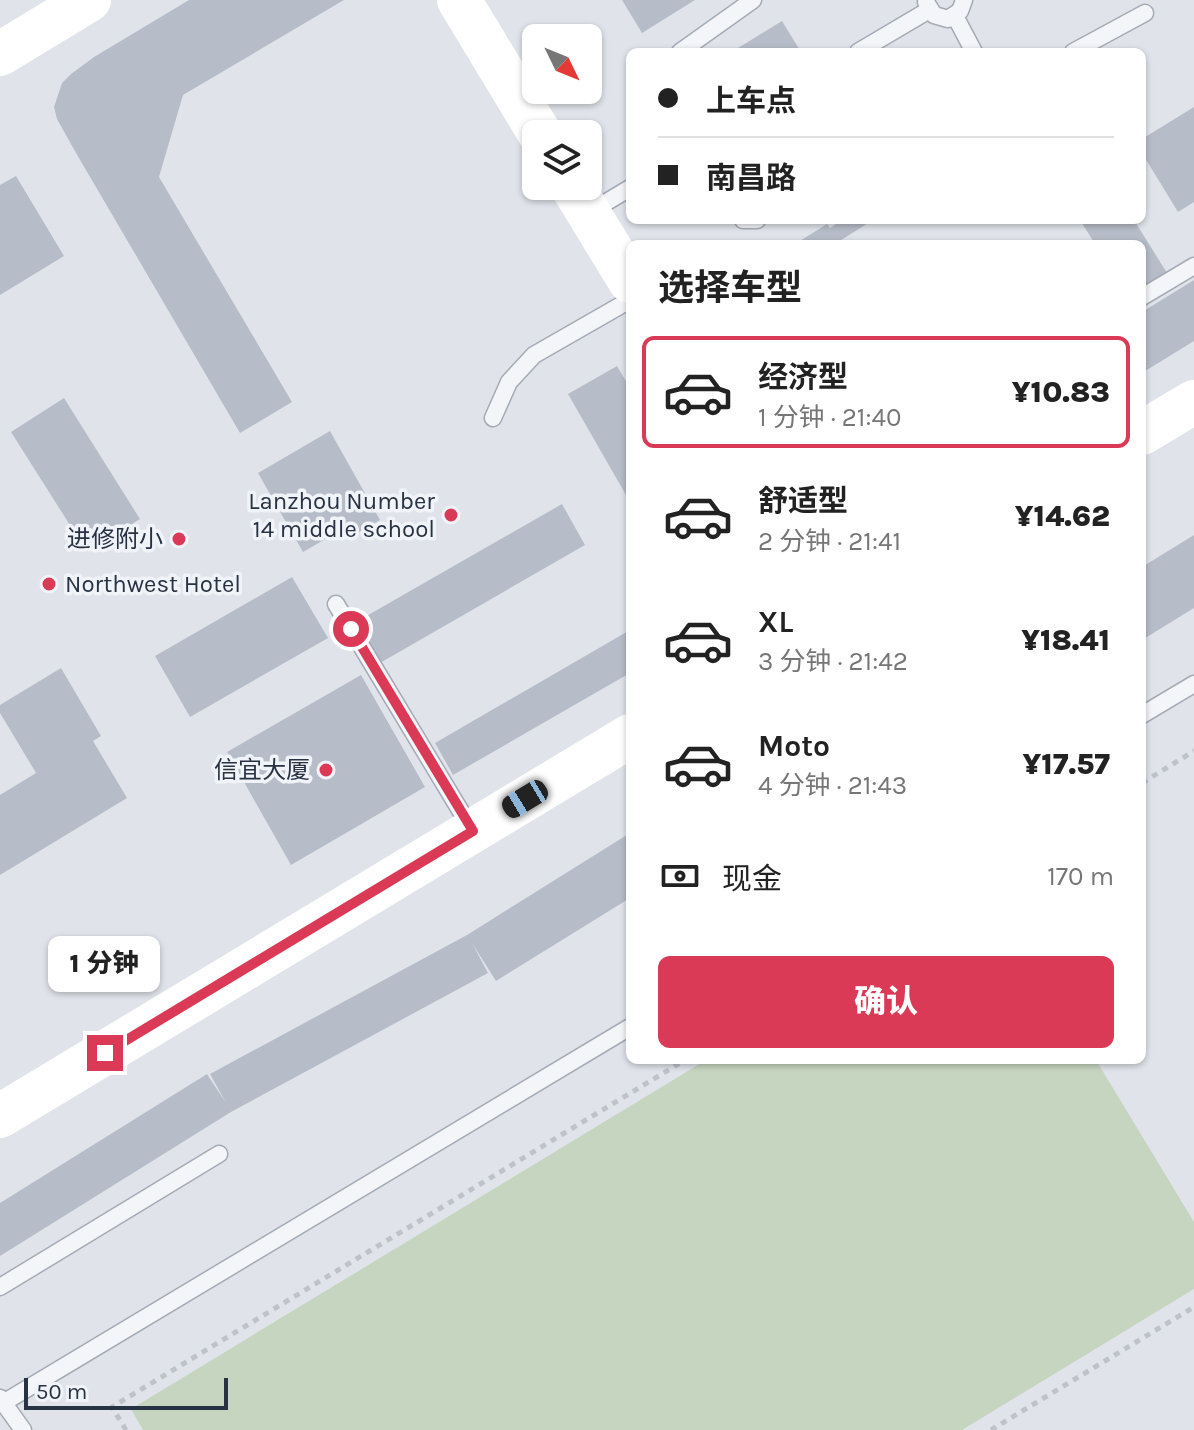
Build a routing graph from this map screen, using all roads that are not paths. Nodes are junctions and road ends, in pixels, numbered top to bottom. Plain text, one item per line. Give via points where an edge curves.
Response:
1 (89, 0) edge
2 (459, 0) edge
3 (753, 0) edge
4 (964, 0) edge
5 (928, 5) edge
6 (1145, 13) dead end
7 (955, 16) junction
8 (686, 48) edge
9 (864, 48) edge
10 (972, 48) edge
11 (1080, 48) edge
12 (0, 54) edge
13 (532, 120) edge
14 (626, 189) edge
15 (602, 195) edge
16 (580, 200) edge
17 (1194, 266) edge
18 (626, 275) edge
19 (1146, 295) edge
20 (626, 302) edge
21 (1194, 402) edge
22 (493, 418) dead end
23 (1146, 431) edge
24 (336, 604) dead end
25 (1194, 684) edge
26 (1146, 713) edge
27 (626, 738) edge
28 (473, 831) junction
29 (626, 1029) edge
30 (0, 1116) edge
31 (219, 1154) dead end
32 (0, 1287) edge
33 (2, 1400) edge
34 (23, 1430) edge

1 - 12 main road
2 - 13 main road
3 - 8 lane
4 - 7 lane
5 - 7 lane via 940,18
5 - 9 lane
6 - 11 lane
7 - 10 lane
14 - 15 lane
16 - 18 main road
17 - 19 lane
20 - 22 lane via 534,355 509,382
21 - 23 main road
24 - 28 lane
25 - 26 lane
27 - 28 main road
28 - 30 main road
29 - 33 lane
31 - 32 lane
33 - 34 lane

